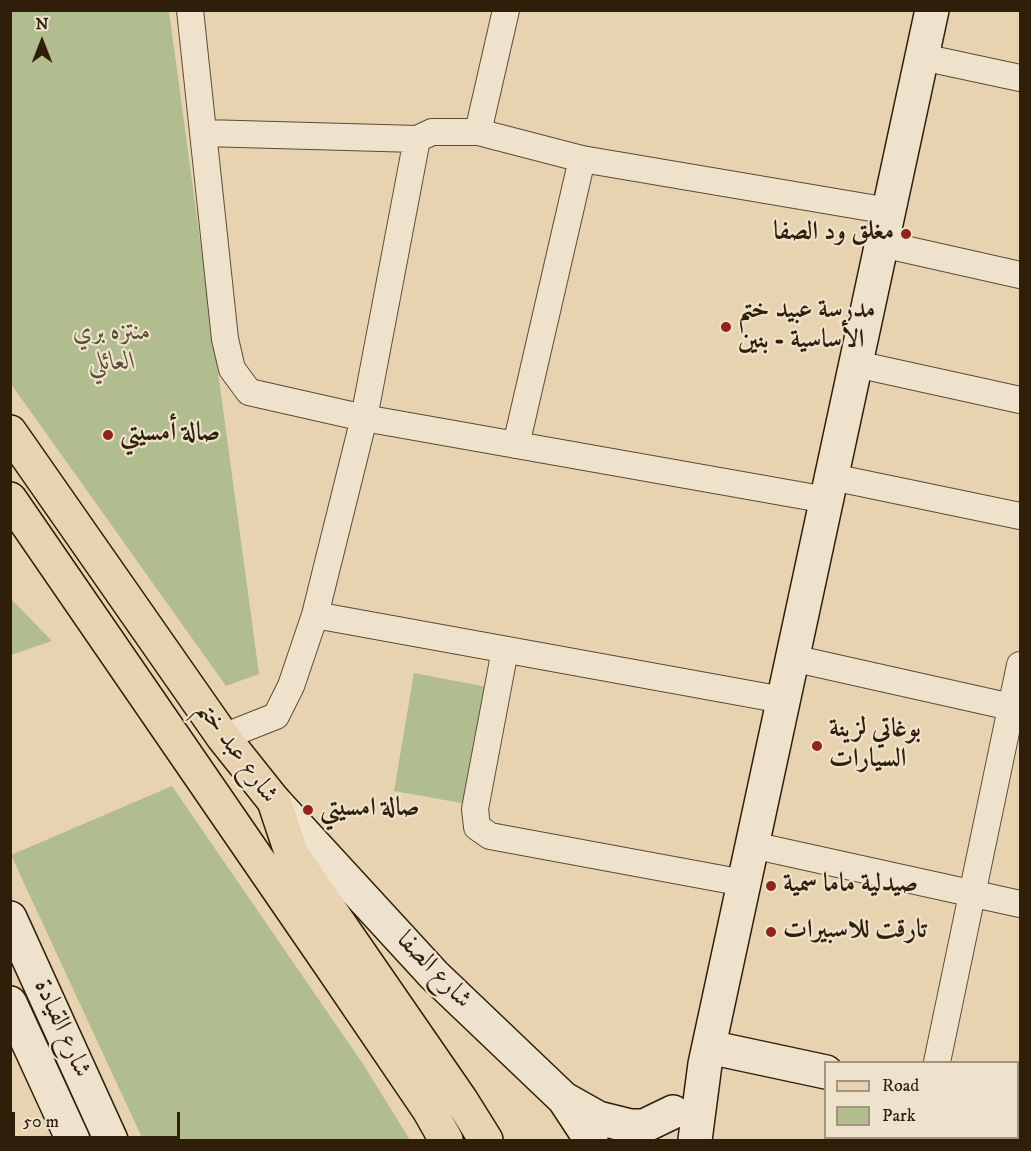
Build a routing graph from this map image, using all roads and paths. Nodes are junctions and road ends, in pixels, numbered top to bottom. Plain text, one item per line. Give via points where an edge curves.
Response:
1 (190, 10) edge
2 (506, 10) edge
3 (932, 10) edge
4 (922, 57) junction
5 (1020, 78) edge
6 (478, 132) junction
7 (204, 133) junction
8 (417, 139) junction
9 (582, 159) junction
10 (889, 211) junction
11 (882, 244) junction
12 (1020, 275) edge
13 (856, 363) junction
14 (1020, 400) edge
15 (364, 418) junction
16 (10, 432) edge
17 (516, 445) junction
18 (829, 488) junction
19 (10, 499) edge
20 (1020, 516) edge
21 (315, 615) junction
22 (505, 650) junction
23 (792, 658) junction
24 (1020, 665) edge
25 (783, 700) junction
26 (1016, 708) edge
27 (223, 737) junction
28 (274, 801) junction
29 (752, 845) junction
30 (744, 883) junction
31 (972, 894) junction
32 (1020, 904) edge
33 (10, 918) edge
34 (10, 1002) edge
35 (707, 1055) junction
36 (937, 1061) edge
37 (824, 1072) edge
38 (564, 1099) junction
39 (666, 1126) edge
40 (73, 1140) edge
41 (111, 1140) edge
42 (446, 1140) edge
43 (486, 1140) edge
44 (591, 1140) edge
45 (695, 1140) edge

1 - 7 street
2 - 6 street
3 - 4 street
4 - 5 street
4 - 10 street
6 - 8 street via 432,132
6 - 9 street
7 - 8 street
7 - 15 street via 225,339 232,369 249,392
8 - 15 street
9 - 10 street
9 - 17 street
10 - 11 street
11 - 12 street
11 - 13 street
13 - 14 street
13 - 18 street
15 - 17 street
15 - 21 street
16 - 27 main road, شارع عبد ختم
17 - 18 street
18 - 20 street
18 - 23 street
19 - 42 main road, شارع عبد ختم
21 - 22 street
21 - 27 street via 291,686 276,716
22 - 25 street
22 - 30 street via 475,808 477,827 490,836
23 - 25 street
23 - 26 street
24 - 26 street
25 - 29 street
26 - 31 street
27 - 28 main road, شارع عبد ختم
28 - 38 street, شارع الصفا via 434,975
28 - 43 main road, شارع عبد ختم via 292,855
29 - 30 street
29 - 31 street
30 - 35 street
31 - 32 street
31 - 36 street
33 - 41 street, شارع القيادة
34 - 40 street, شارع القيادة
35 - 37 street
35 - 39 street via 682,1089
35 - 45 street
38 - 39 street via 598,1118 630,1126
38 - 44 street, شارع الصفا

